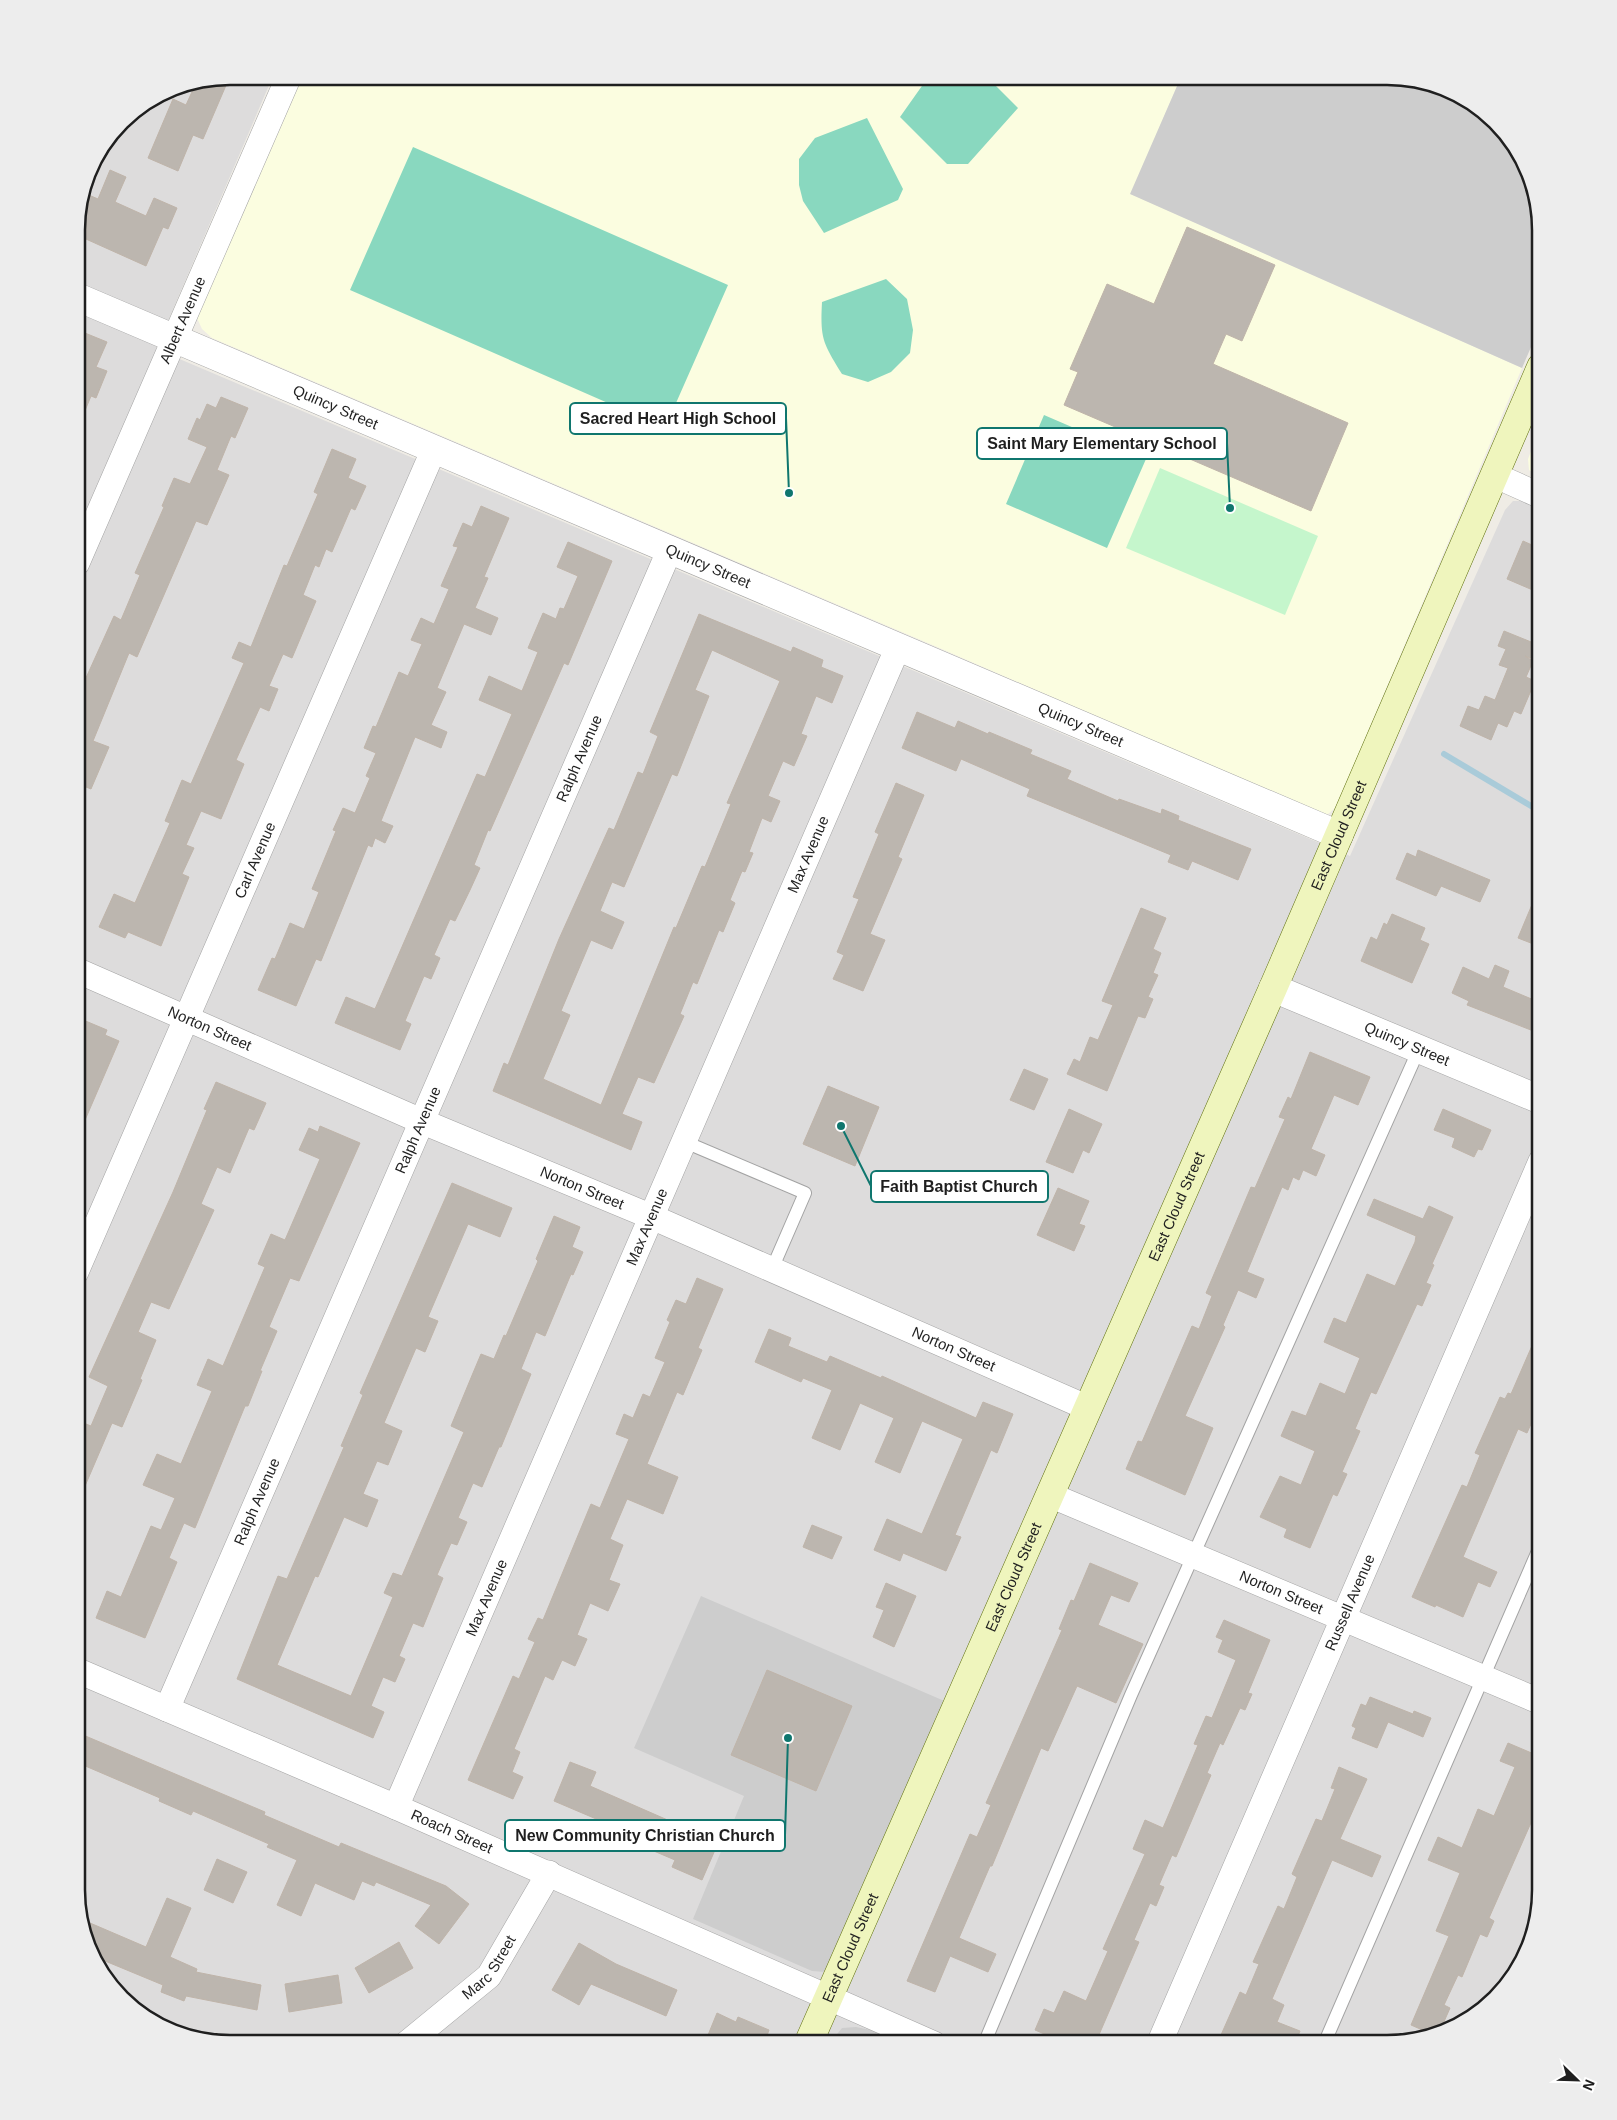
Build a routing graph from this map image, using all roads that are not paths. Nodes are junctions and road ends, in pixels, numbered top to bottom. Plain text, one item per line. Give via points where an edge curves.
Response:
1 (285, 85) edge
2 (85, 300) edge
3 (176, 339) junction
4 (1532, 387) edge
5 (434, 449) junction
6 (1494, 475) junction
7 (1532, 492) edge
8 (85, 543) edge
9 (670, 550) junction
10 (898, 647) junction
11 (1339, 835) junction
12 (85, 974) edge
13 (1274, 988) junction
14 (187, 1018) junction
15 (1419, 1049) junction
16 (1532, 1096) edge
17 (421, 1121) junction
18 (685, 1142) junction
19 (1532, 1182) edge
20 (652, 1217) junction
21 (85, 1251) edge
22 (772, 1269) junction
23 (1088, 1408) junction
24 (1050, 1495) junction
25 (1194, 1556) junction
26 (1532, 1565) edge
27 (1343, 1619) junction
28 (85, 1674) edge
29 (1483, 1678) junction
30 (1532, 1698) edge
31 (167, 1709) junction
32 (396, 1807) junction
33 (549, 1874) junction
34 (828, 1998) junction
35 (417, 2035) edge
36 (812, 2035) edge
37 (913, 2035) edge
38 (988, 2035) edge
39 (1163, 2035) edge
40 (1328, 2035) edge

1 - 3 street, Albert Avenue
2 - 3 street, Quincy Street
3 - 5 street, Quincy Street
3 - 8 street, Albert Avenue
4 - 6 main road, East Cloud Street
5 - 9 street, Quincy Street
5 - 14 street, Carl Avenue
6 - 7 street
6 - 11 main road, East Cloud Street
9 - 10 street, Quincy Street
9 - 17 street, Ralph Avenue
10 - 11 street, Quincy Street
10 - 18 street, Max Avenue
11 - 13 main road, East Cloud Street
12 - 14 street, Norton Street
13 - 15 street, Quincy Street
13 - 23 main road, East Cloud Street
14 - 17 street, Norton Street
14 - 21 street, Carl Avenue
15 - 16 street, Quincy Street
15 - 25 lane
17 - 20 street, Norton Street
17 - 31 street, Ralph Avenue
18 - 20 street, Max Avenue
18 - 22 lane via 805,1193
19 - 27 street, Russell Avenue
20 - 22 street, Norton Street
20 - 32 street, Max Avenue
22 - 23 street, Norton Street
23 - 24 main road, East Cloud Street
24 - 25 street, Norton Street
24 - 34 main road, East Cloud Street
25 - 27 street, Norton Street
25 - 38 lane via 1131,1695
26 - 29 lane
27 - 29 street, Norton Street
27 - 39 street, Russell Avenue
28 - 31 street, Roach Street
29 - 30 street, Norton Street
29 - 40 lane
31 - 32 street, Roach Street
32 - 33 street, Roach Street
33 - 34 street, Roach Street
33 - 35 street, Marc Street via 489,1976
34 - 36 main road, East Cloud Street
34 - 37 street, Roach Street

